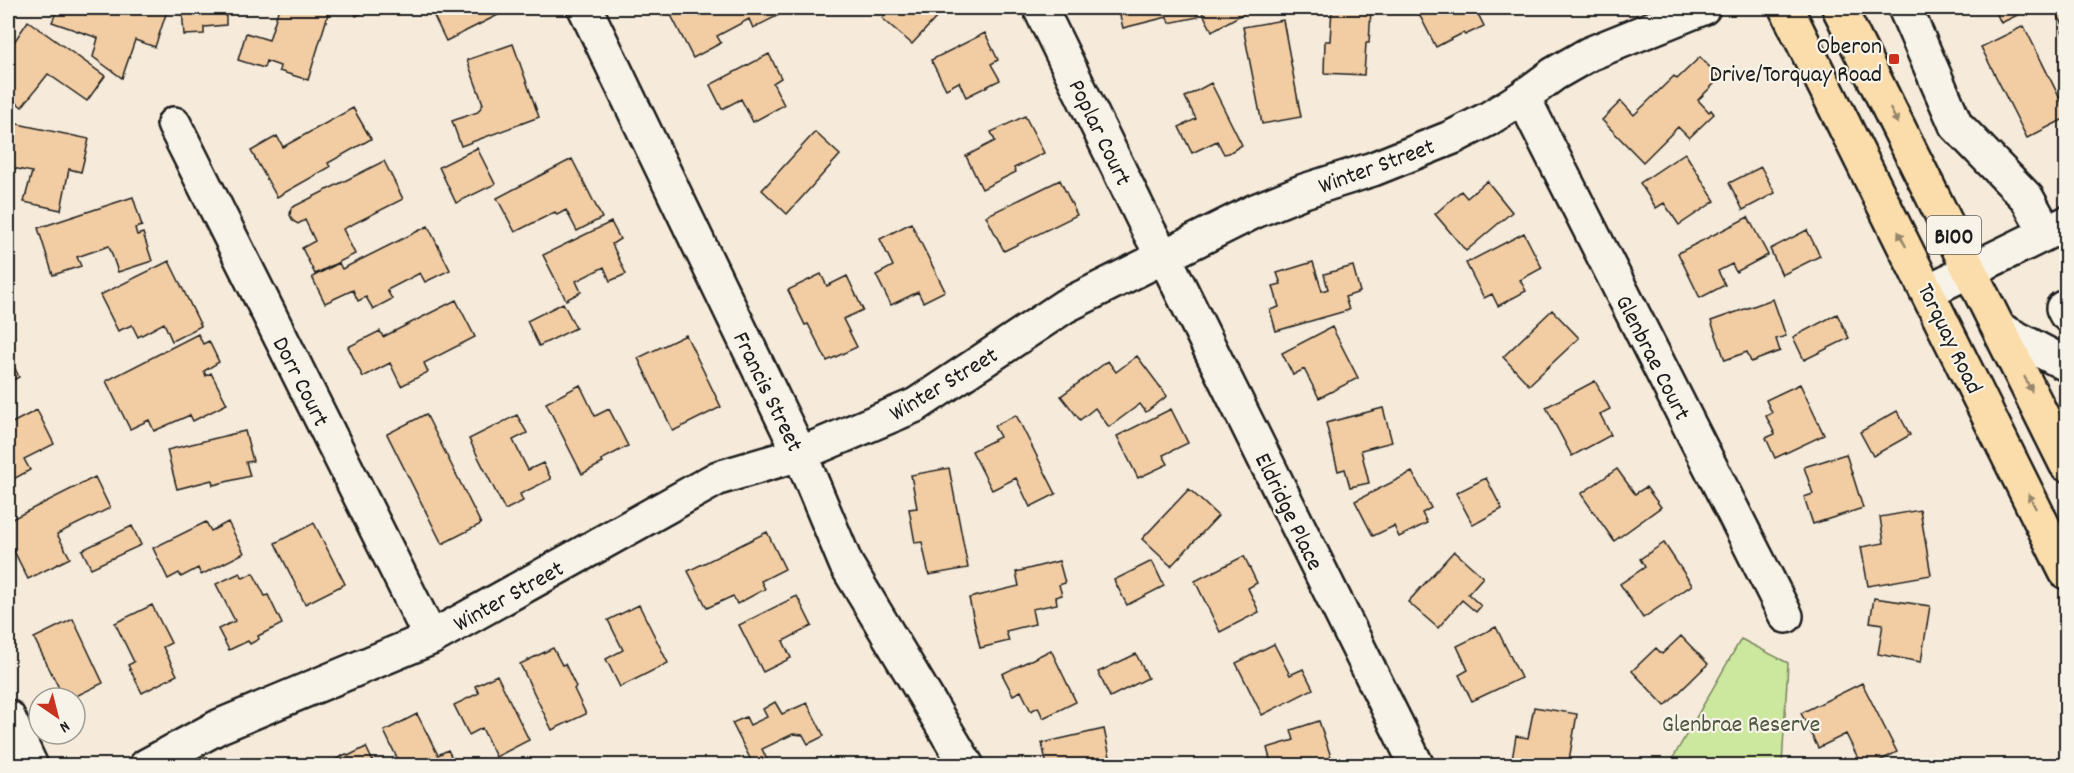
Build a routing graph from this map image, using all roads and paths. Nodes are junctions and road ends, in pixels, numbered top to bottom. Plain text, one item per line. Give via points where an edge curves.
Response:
1 (585, 8) edge
2 (1040, 8) edge
3 (1703, 8) edge
4 (1786, 8) edge
5 (1839, 8) edge
6 (1905, 8) edge
7 (1523, 97) junction
8 (174, 124) dead end
9 (2056, 227) edge
10 (1164, 256) junction
11 (1971, 270) junction
12 (1928, 291) junction
13 (2001, 330) junction
14 (2067, 364) edge
15 (800, 454) junction
16 (2067, 464) edge
17 (2067, 572) edge
18 (1786, 616) dead end
19 (431, 638) junction
20 (8, 717) edge
21 (31, 765) edge
22 (146, 765) edge
23 (967, 765) edge
24 (1417, 765) edge

1 - 15 street, Francis Street
2 - 10 street, Poplar Court
3 - 7 street, Winter Street via 1589,54
12 -> 4 main road, Torquay Road / B100
5 -> 11 main road, Torquay Road / B100
6 - 9 street via 1956,125
7 - 10 street, Winter Street via 1453,137 1304,191
7 - 18 street, Glenbrae Court
8 - 19 street, Dorr Court
9 - 11 street
10 - 15 street, Winter Street via 1065,306 916,405
10 - 24 street, Eldridge Place
11 - 12 street
11 - 13 main road, Torquay Road / B100
17 -> 12 main road, Torquay Road / B100
13 - 14 street
13 -> 16 main road, Torquay Road / B100
15 - 19 street, Winter Street via 718,478
15 - 23 street, Francis Street via 846,564
19 - 22 street, Winter Street via 219,726
20 - 21 street

